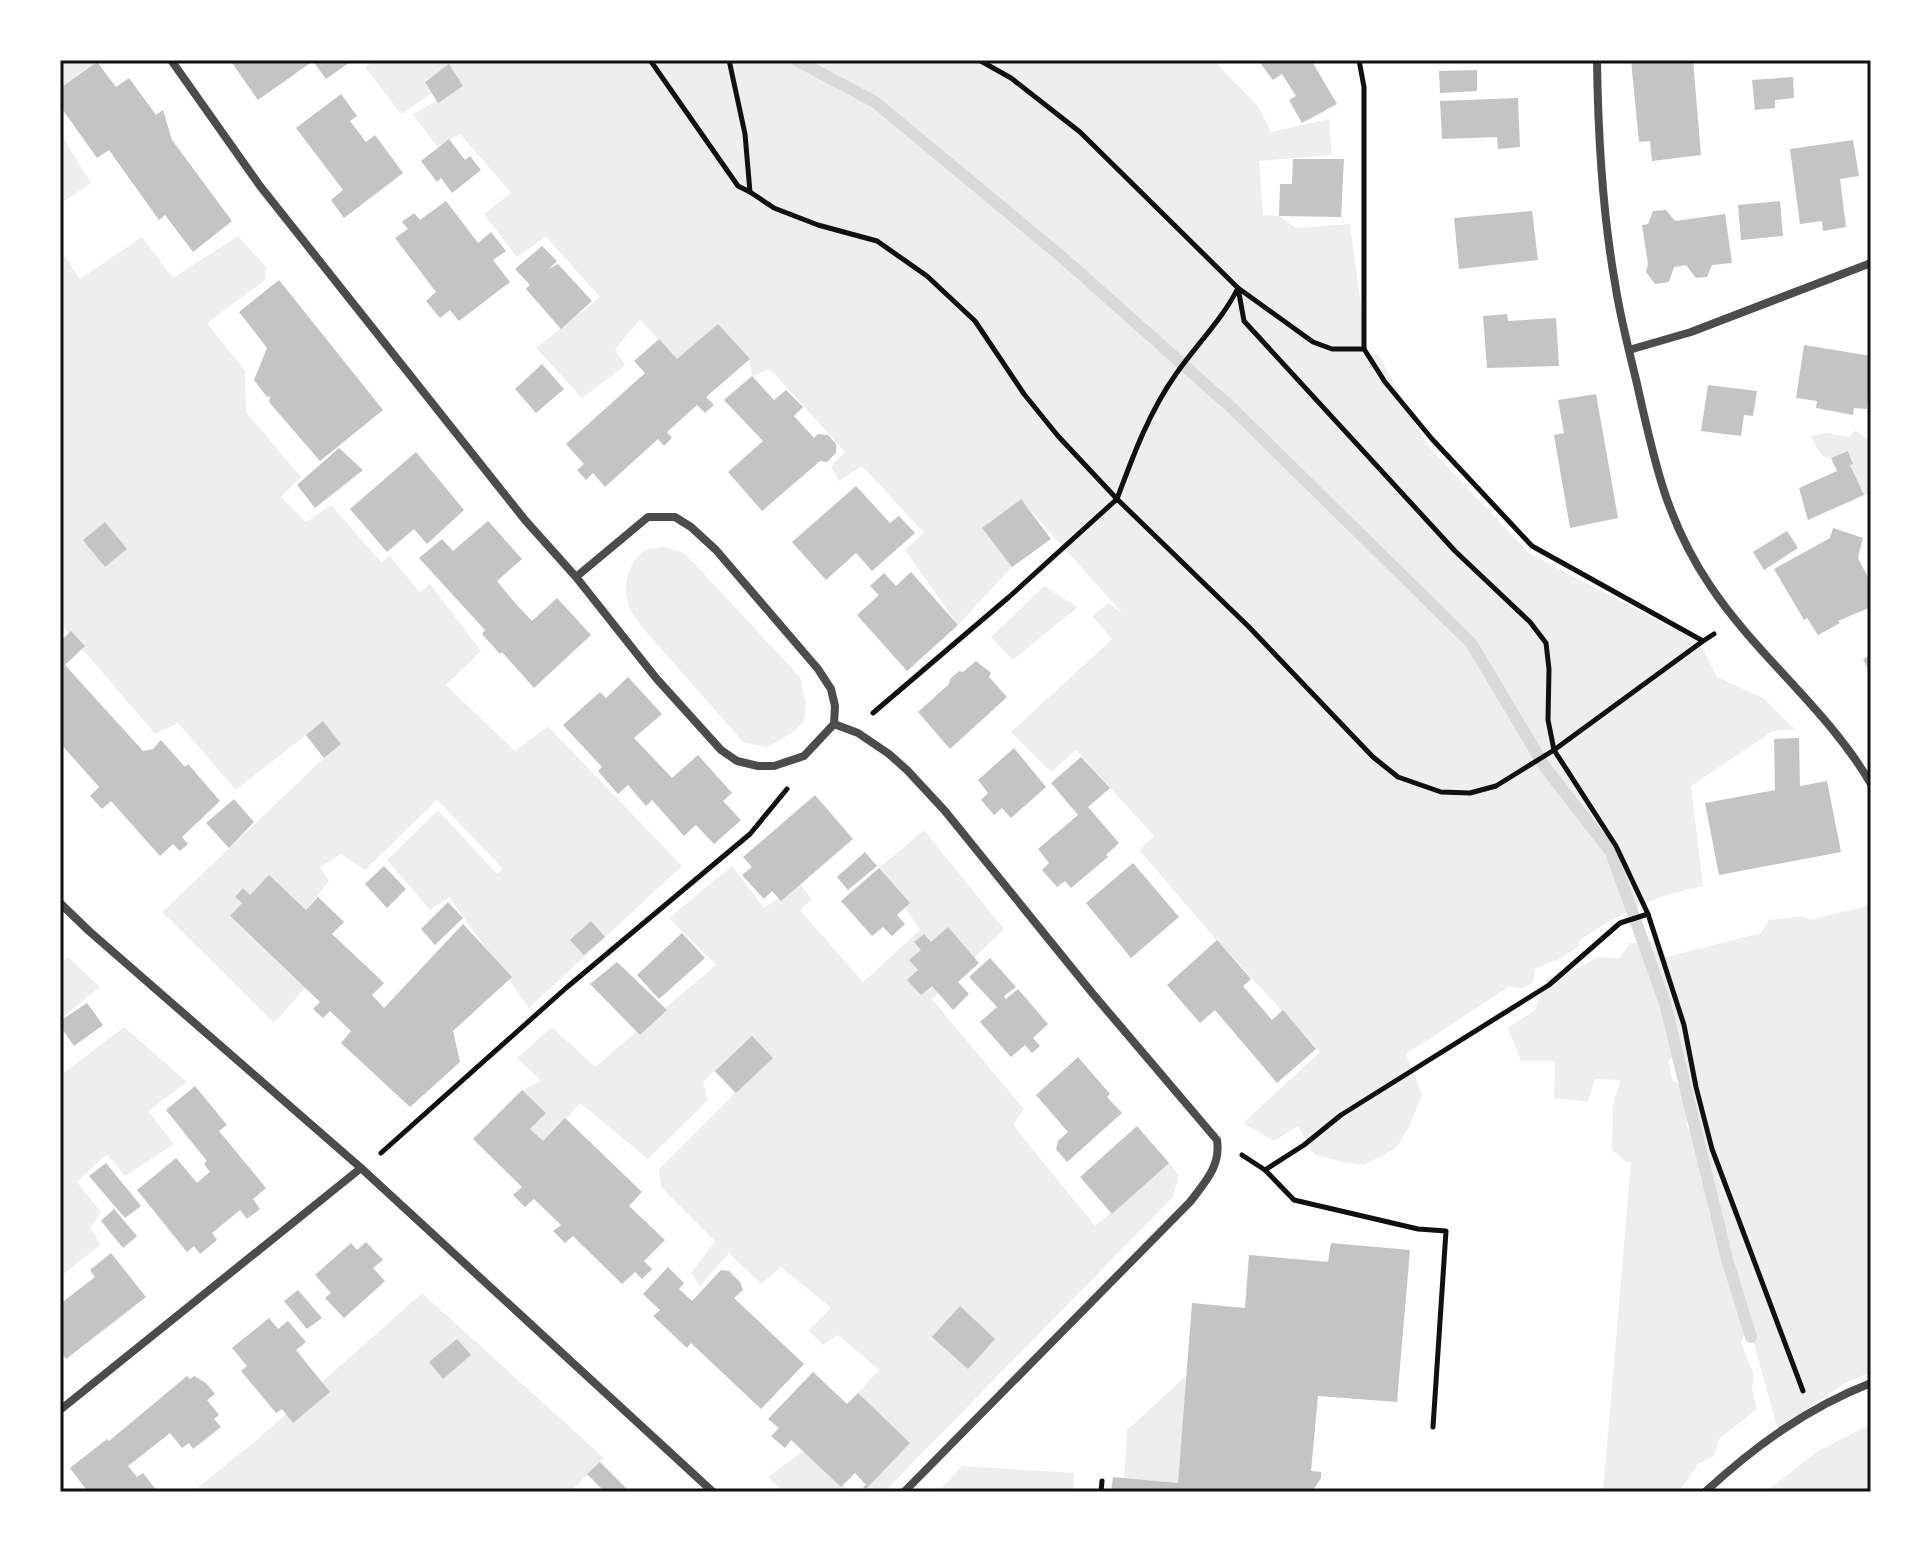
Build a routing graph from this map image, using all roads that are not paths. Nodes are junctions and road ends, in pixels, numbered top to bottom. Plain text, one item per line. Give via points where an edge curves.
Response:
1 (171, 60) edge
2 (1597, 60) edge
3 (1871, 263) edge
4 (1629, 350) junction
5 (576, 577) junction
6 (834, 724) junction
7 (1871, 784) edge
8 (60, 903) edge
9 (362, 1169) junction
10 (1871, 1383) edge
11 (60, 1410) edge
12 (713, 1492) edge
13 (904, 1492) edge
14 (1705, 1492) edge

1 - 5 street via 260,186
2 - 4 street via 1609,241
3 - 4 street via 1691,332
4 - 7 street via 1666,502 1689,553 1734,619 1827,722
5 - 6 street via 656,678 737,761 774,766 804,756
5 - 6 street via 648,517 675,517 716,550 818,669 831,689
6 - 13 street via 889,754 935,801 1217,1140 1219,1153 1190,1202
8 - 9 street
9 - 11 street
9 - 12 street
10 - 14 street via 1810,1410 1757,1446

